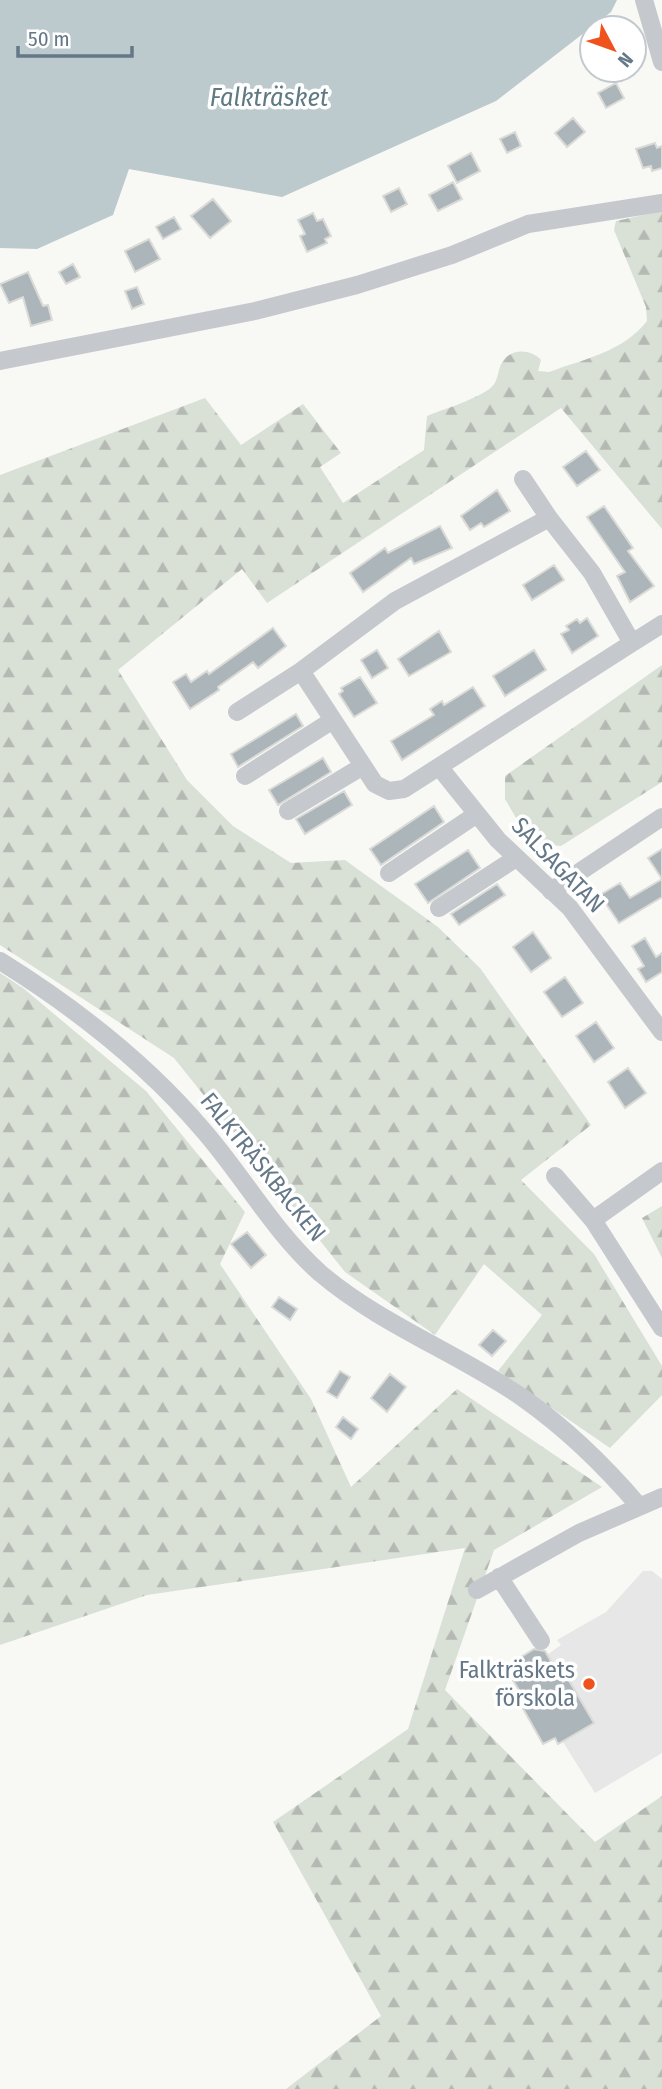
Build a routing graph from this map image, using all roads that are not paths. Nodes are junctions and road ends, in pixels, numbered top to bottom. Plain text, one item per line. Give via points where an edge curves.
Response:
1 (644, 0) edge
2 (662, 62) edge
3 (662, 203) edge
4 (0, 360) edge
5 (523, 479) dead end
6 (550, 518) junction
7 (662, 624) edge
8 (632, 643) junction
9 (301, 671) junction
10 (237, 712) dead end
11 (333, 720) junction
12 (363, 766) junction
13 (440, 768) junction
14 (245, 776) dead end
15 (288, 811) dead end
16 (477, 814) junction
17 (662, 817) edge
18 (516, 858) junction
19 (388, 873) dead end
20 (551, 891) junction
21 (439, 908) dead end
22 (0, 961) edge
23 (655, 1007) edge
24 (662, 1032) edge
25 (662, 1171) edge
26 (555, 1176) dead end
27 (593, 1220) junction
28 (662, 1328) edge
29 (662, 1497) edge
30 (639, 1506) junction
31 (499, 1577) junction
32 (477, 1590) dead end
33 (541, 1641) dead end

1 - 2 street
3 - 4 street via 528,224 452,255 255,311
5 - 6 street
6 - 8 street via 592,573
6 - 9 street via 395,601
7 - 8 street
8 - 13 street
9 - 10 street
9 - 11 street
11 - 12 street
11 - 14 street
12 - 13 street via 375,784 389,791 404,789
12 - 15 street
13 - 16 street, SALSAGATAN
16 - 18 street, SALSAGATAN
16 - 19 street
17 - 20 street
18 - 20 street, SALSAGATAN
18 - 21 street
20 - 23 street, SALSAGATAN
22 - 30 street, FALKTRÄSKBACKEN via 141,1066 204,1130 281,1235 321,1273 361,1304 522,1397 583,1444
23 - 24 street, SALSAGATAN
25 - 27 street
26 - 27 street
27 - 28 street
29 - 30 street
30 - 31 street
31 - 32 street
31 - 33 street

